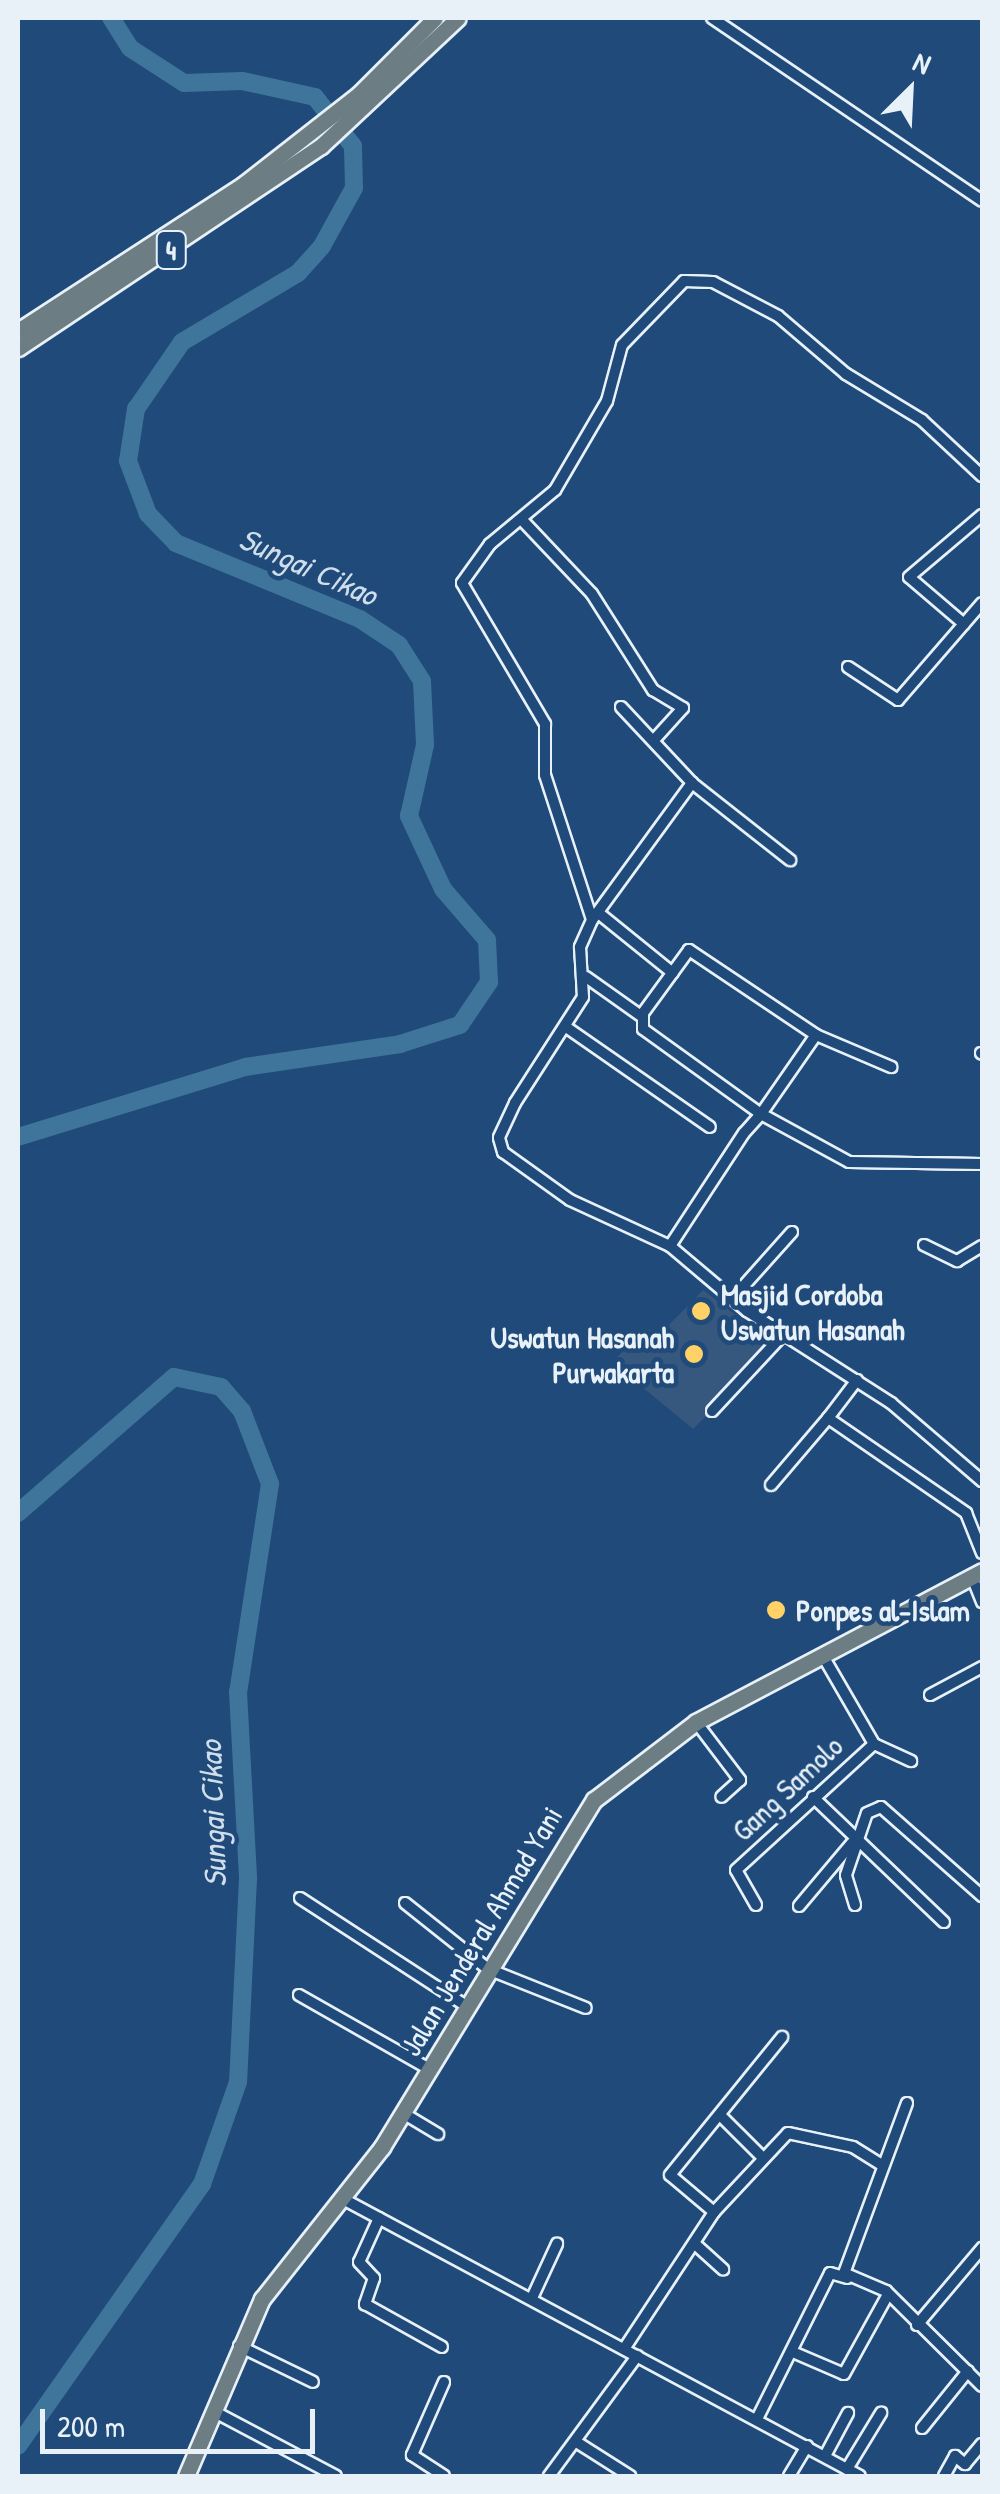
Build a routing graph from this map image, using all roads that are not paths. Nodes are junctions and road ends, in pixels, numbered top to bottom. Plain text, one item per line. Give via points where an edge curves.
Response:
1 (435, 18) edge
2 (458, 18) edge
3 (712, 18) edge
4 (364, 100) junction
5 (316, 140) junction
6 (982, 201) edge
7 (18, 331) edge
8 (18, 348) edge
9 (982, 476) edge
10 (982, 514) edge
11 (523, 521) junction
12 (982, 603) edge
13 (964, 624) junction
14 (848, 667) dead end
15 (621, 706) dead end
16 (654, 740) junction
17 (692, 783) junction
18 (790, 860) dead end
19 (596, 918) junction
20 (673, 973) junction
21 (586, 977) junction
22 (641, 1016) junction
23 (566, 1027) junction
24 (816, 1035) junction
25 (891, 1067) dead end
26 (761, 1114) junction
27 (710, 1127) dead end
28 (982, 1164) edge
29 (792, 1232) dead end
30 (670, 1246) junction
31 (924, 1246) dead end
32 (982, 1246) edge
33 (732, 1300) junction
34 (782, 1336) junction
35 (857, 1380) junction
36 (712, 1411) dead end
37 (828, 1418) junction
38 (982, 1482) edge
39 (771, 1485) dead end
40 (982, 1553) edge
41 (977, 1579) edge
42 (982, 1602) edge
43 (823, 1656) junction
44 (982, 1667) edge
45 (930, 1695) dead end
46 (696, 1722) junction
47 (874, 1744) junction
48 (911, 1761) dead end
49 (813, 1797) junction
50 (722, 1798) dead end
51 (854, 1843) junction
52 (982, 1896) edge
53 (300, 1898) dead end
54 (405, 1903) dead end
55 (756, 1905) dead end
56 (855, 1905) dead end
57 (800, 1906) dead end
58 (944, 1922) dead end
59 (488, 1969) junction
60 (299, 1996) dead end
61 (466, 2006) junction
62 (586, 2008) dead end
63 (782, 2037) dead end
64 (429, 2069) junction
65 (907, 2103) dead end
66 (404, 2113) junction
67 (722, 2116) junction
68 (438, 2134) dead end
69 (762, 2157) junction
70 (882, 2166) junction
71 (345, 2200) junction
72 (714, 2212) junction
73 (379, 2218) junction
74 (557, 2244) dead end
75 (695, 2244) junction
76 (982, 2248) edge
77 (723, 2270) dead end
78 (847, 2278) junction
79 (888, 2296) junction
80 (532, 2298) junction
81 (917, 2325) junction
82 (238, 2346) junction
83 (442, 2347) dead end
84 (624, 2349) junction
85 (795, 2353) junction
86 (637, 2356) junction
87 (968, 2371) junction
88 (312, 2382) dead end
89 (444, 2382) dead end
90 (982, 2386) edge
91 (213, 2412) junction
92 (848, 2413) dead end
93 (881, 2413) dead end
94 (757, 2419) junction
95 (922, 2428) dead end
96 (578, 2442) junction
97 (982, 2444) edge
98 (807, 2446) junction
99 (824, 2456) junction
100 (847, 2470) junction
101 (186, 2476) edge
102 (336, 2476) edge
103 (444, 2476) edge
104 (549, 2476) edge
105 (630, 2476) edge
106 (789, 2476) edge
107 (860, 2476) edge
108 (944, 2476) edge

1 - 4 highway, 4
2 - 4 highway, 4
3 - 6 street
4 - 5 highway, 4
5 - 7 highway, 4
5 - 8 highway, 4
9 - 11 street via 922,420 846,374 778,316 695,279 635,326 607,401 555,490
10 - 13 street via 910,577
11 - 16 street via 592,594 654,690 683,708
11 - 19 street via 490,544 462,584 544,724 545,775
12 - 13 street
13 - 14 street via 898,700
15 - 16 street
16 - 17 street
17 - 18 street
17 - 19 street
19 - 20 street
19 - 21 street via 580,940
20 - 22 street
20 - 24 street via 690,950 703,953
21 - 22 street
21 - 23 street
22 - 26 street via 643,1030
23 - 27 street
23 - 30 street via 499,1146 570,1200
24 - 25 street
24 - 26 street
26 - 28 street via 855,1164 872,1156
26 - 30 street
29 - 33 street
30 - 33 street
31 - 32 street via 958,1261
33 - 34 street
34 - 35 street
34 - 36 street
35 - 37 street
35 - 38 street
37 - 39 street
37 - 40 street via 966,1514
41 - 42 street
41 - 43 highway, Jalan Jenderal Ahmad Yani
43 - 46 highway, Jalan Jenderal Ahmad Yani
43 - 47 street, Gang Samolo
44 - 45 street
46 - 50 street via 740,1780
46 - 59 highway, Jalan Jenderal Ahmad Yani via 594,1800
47 - 48 street
47 - 49 street, Gang Samolo
49 - 51 street
49 - 55 street, Gang Samolo via 734,1874
51 - 52 street via 867,1813 881,1807
51 - 56 street via 846,1884
51 - 57 street
51 - 58 street
53 - 61 street
54 - 59 street
59 - 61 highway, Jalan Jenderal Ahmad Yani
59 - 62 street
60 - 64 street
61 - 64 highway, Jalan Jenderal Ahmad Yani
63 - 67 street
64 - 66 highway, Jalan Jenderal Ahmad Yani
65 - 70 street
66 - 68 street
66 - 71 highway, Jalan Jenderal Ahmad Yani
67 - 69 street
67 - 72 street via 670,2176
69 - 70 street via 788,2133 853,2147
69 - 72 street
70 - 78 street
71 - 73 street
71 - 82 highway, Jalan Jenderal Ahmad Yani via 273,2281
72 - 75 street
73 - 80 street
73 - 83 street via 359,2262 374,2278 366,2304
74 - 80 street
75 - 77 street
75 - 84 street
76 - 81 street
78 - 79 street
78 - 85 street via 830,2272
79 - 81 street
79 - 85 street via 844,2374
80 - 84 street
81 - 87 street
82 - 88 street
82 - 91 highway, Jalan Jenderal Ahmad Yani
84 - 86 street
85 - 94 street
86 - 94 street
86 - 96 street
87 - 90 street
87 - 95 street
89 - 103 street via 412,2455
91 - 101 highway, Jalan Jenderal Ahmad Yani
91 - 102 street
92 - 99 street
93 - 100 street
94 - 98 street
96 - 104 street
96 - 105 street
97 - 108 street via 965,2464 955,2456
98 - 99 street
98 - 106 street
99 - 100 street
100 - 107 street

